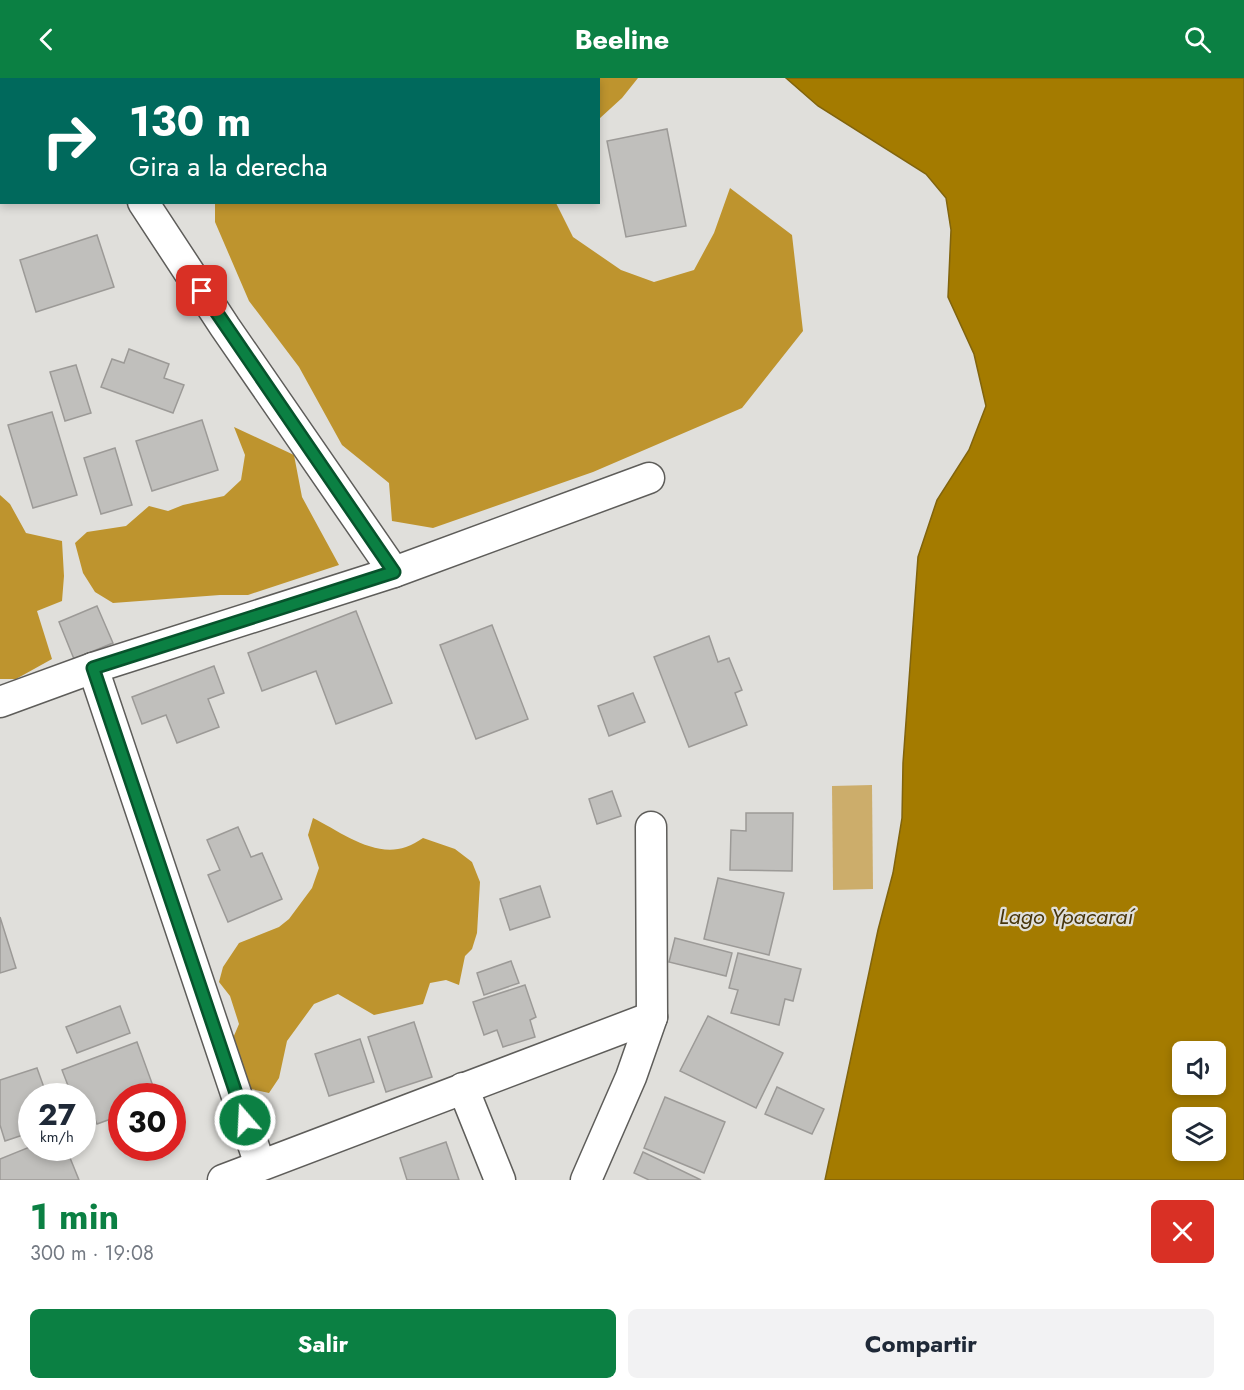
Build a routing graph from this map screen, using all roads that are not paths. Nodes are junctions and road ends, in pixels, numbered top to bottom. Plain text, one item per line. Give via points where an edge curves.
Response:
1 (144, 204) edge
2 (649, 478) dead end
3 (394, 572) junction
4 (93, 668) junction
5 (0, 702) edge
6 (651, 827) dead end
7 (652, 1017) junction
8 (463, 1088) junction
9 (260, 1165) junction
10 (223, 1180) edge
11 (500, 1180) edge
12 (586, 1180) edge

1 - 3 street
2 - 3 street
3 - 4 street
4 - 5 street
4 - 9 street
6 - 7 street
7 - 8 street
7 - 12 street via 631,1077
8 - 9 street
8 - 11 street
9 - 10 street

